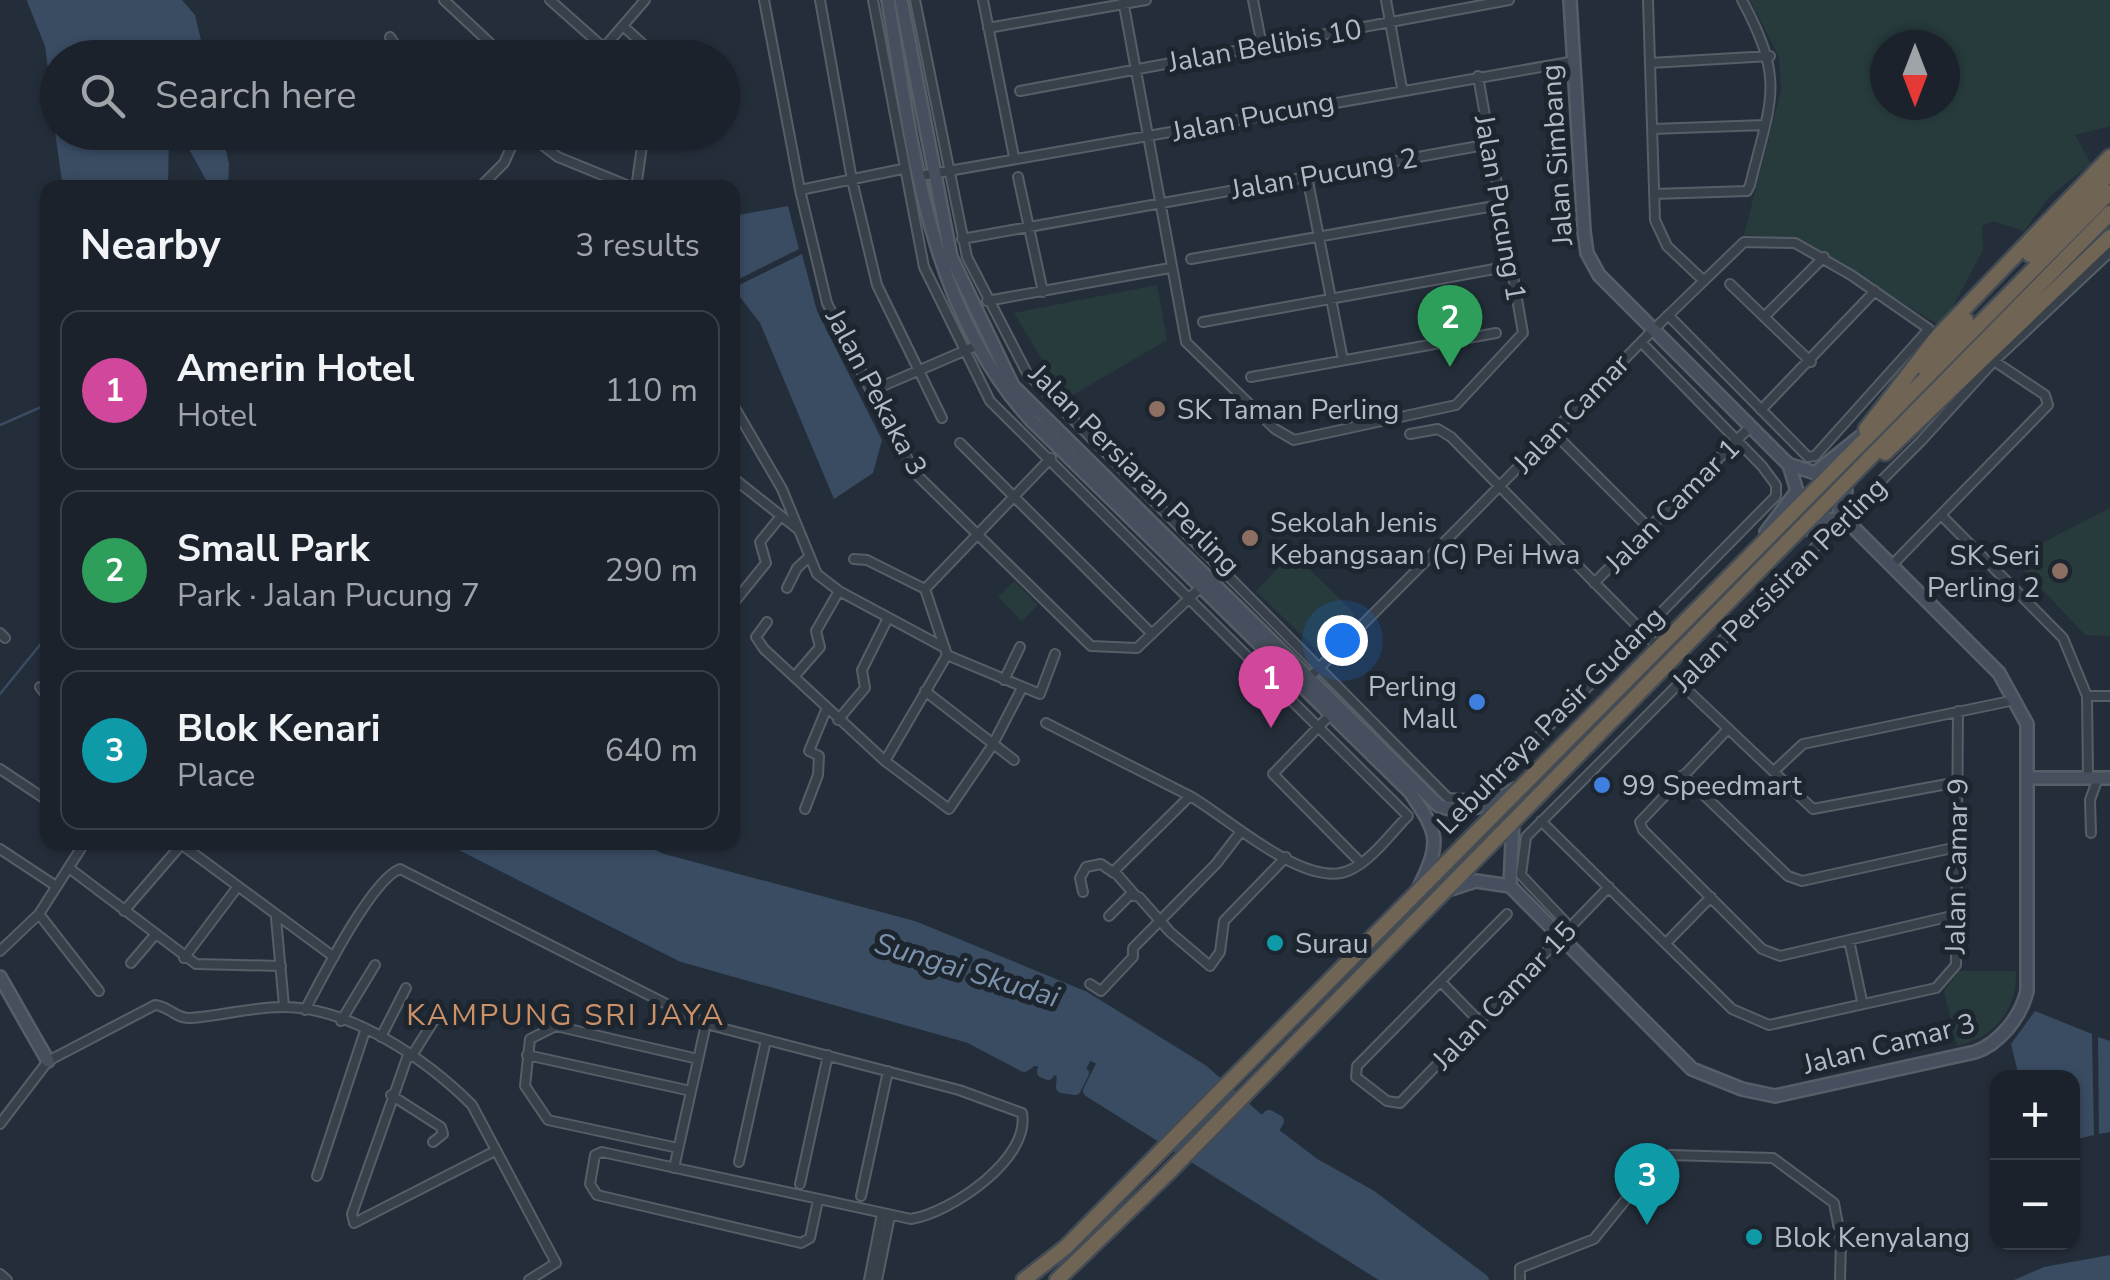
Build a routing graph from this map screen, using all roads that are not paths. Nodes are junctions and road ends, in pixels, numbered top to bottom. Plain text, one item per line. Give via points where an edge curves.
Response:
1 (444, 0) edge
2 (550, 0) edge
3 (764, 0) edge
4 (820, 0) edge
5 (872, 0) edge
6 (888, 0) edge
7 (901, 0) edge
8 (916, 0) edge
9 (983, 0) edge
10 (1146, 0) edge
11 (1253, 0) edge
12 (1386, 0) edge
13 (1510, 0) edge
14 (1570, 0) edge
15 (1648, 0) edge
16 (1742, 0) edge
17 (642, 1) edge
18 (1123, 2) edge
19 (1490, 2) edge
20 (1390, 22) junction
21 (623, 26) junction
22 (988, 28) junction
23 (390, 37) dead end
24 (392, 40) edge
25 (487, 40) edge
26 (595, 40) edge
27 (611, 40) edge
28 (638, 40) edge
29 (1262, 46) junction
30 (1770, 56) junction
31 (1574, 61) junction
32 (1650, 63) junction
33 (1135, 69) junction
34 (1478, 76) junction
35 (1402, 88) junction
36 (1020, 91) dead end
37 (1764, 125) junction
38 (1652, 129) junction
39 (1147, 136) junction
40 (1490, 144) junction
41 (510, 150) edge
42 (548, 150) edge
43 (641, 150) edge
44 (1014, 157) junction
45 (2110, 158) edge
46 (902, 170) junction
47 (948, 170) junction
48 (2110, 173) edge
49 (926, 175) junction
50 (1308, 176) junction
51 (1018, 177) dead end
52 (488, 180) edge
53 (614, 180) edge
54 (636, 180) edge
55 (852, 180) junction
56 (800, 190) junction
57 (2110, 192) edge
58 (1654, 194) junction
59 (1158, 201) junction
60 (1500, 205) junction
61 (2110, 213) edge
62 (1029, 226) junction
63 (1319, 237) junction
64 (962, 239) junction
65 (2108, 244) edge
66 (1824, 257) junction
67 (1191, 258) dead end
68 (1511, 266) junction
69 (1170, 268) junction
70 (1704, 280) junction
71 (1730, 284) dead end
72 (1875, 291) junction
73 (1043, 292) junction
74 (1331, 297) junction
75 (987, 301) junction
76 (1668, 316) junction
77 (1764, 316) junction
78 (1203, 322) dead end
79 (1653, 330) junction
80 (1496, 333) dead end
81 (1640, 342) junction
82 (978, 345) junction
83 (964, 350) junction
84 (1343, 360) junction
85 (1811, 362) junction
86 (1994, 362) junction
87 (1946, 370) junction
88 (919, 372) junction
89 (1251, 377) dead end
90 (871, 391) junction
91 (1886, 405) junction
92 (1761, 410) junction
93 (1429, 414) junction
94 (1738, 416) junction
95 (740, 418) edge
96 (942, 418) dead end
97 (1432, 429) junction
98 (1552, 432) junction
99 (1754, 432) junction
100 (1410, 434) dead end
101 (1860, 436) junction
102 (1737, 440) junction
103 (960, 443) dead end
104 (1051, 458) junction
105 (1879, 458) junction
106 (1788, 464) junction
107 (1858, 468) junction
108 (740, 486) edge
109 (1499, 487) junction
110 (1815, 492) junction
111 (1011, 496) junction
112 (781, 516) junction
113 (1941, 516) junction
114 (1844, 518) junction
115 (1649, 528) junction
116 (1800, 531) junction
117 (803, 533) junction
118 (975, 534) junction
119 (808, 557) junction
120 (854, 559) dead end
121 (1744, 560) junction
122 (1891, 566) junction
123 (1594, 583) junction
124 (1202, 586) junction
125 (786, 588) dead end
126 (925, 589) junction
127 (839, 592) junction
128 (740, 595) edge
129 (1189, 598) junction
130 (888, 618) junction
131 (767, 622) dead end
132 (1642, 631) junction
133 (1152, 634) junction
134 (1020, 647) dead end
135 (1658, 647) junction
136 (946, 652) junction
137 (1056, 654) dead end
138 (1320, 666) junction
139 (794, 676) junction
140 (1310, 677) junction
141 (1004, 680) junction
142 (1680, 683) junction
143 (1300, 687) junction
144 (1022, 688) junction
145 (925, 691) junction
146 (2087, 696) junction
147 (2110, 696) edge
148 (2014, 700) junction
149 (826, 710) junction
150 (1334, 711) junction
151 (1958, 711) junction
152 (838, 720) junction
153 (1046, 724) dead end
154 (1318, 727) junction
155 (1728, 728) junction
156 (992, 746) junction
157 (1014, 760) dead end
158 (886, 761) junction
159 (0, 769) edge
160 (1774, 771) junction
161 (1683, 776) junction
162 (2029, 778) junction
163 (2099, 778) edge
164 (1527, 781) junction
165 (1958, 782) junction
166 (40, 796) edge
167 (1190, 796) junction
168 (805, 809) dead end
169 (1513, 820) junction
170 (1542, 821) junction
171 (2091, 833) dead end
172 (1239, 834) junction
173 (1957, 846) junction
174 (0, 849) edge
175 (80, 850) edge
176 (174, 850) edge
177 (187, 850) edge
178 (1286, 857) junction
179 (1361, 863) junction
180 (69, 868) junction
181 (1114, 872) junction
182 (56, 886) junction
183 (1419, 886) junction
184 (1510, 886) junction
185 (1609, 887) junction
186 (236, 889) junction
187 (1082, 892) dead end
188 (1135, 894) junction
189 (1436, 898) junction
190 (1710, 898) junction
191 (124, 911) junction
192 (38, 914) junction
193 (1507, 914) dead end
194 (1956, 915) junction
195 (1108, 916) dead end
196 (276, 918) junction
197 (1158, 920) junction
198 (1570, 927) junction
199 (154, 935) junction
200 (1560, 938) junction
201 (1849, 940) junction
202 (1666, 943) junction
203 (0, 951) edge
204 (334, 957) junction
205 (184, 958) junction
206 (131, 964) dead end
207 (375, 964) dead end
208 (282, 966) junction
209 (1441, 982) junction
210 (1, 983) edge
211 (1090, 984) dead end
212 (406, 988) dead end
213 (98, 990) dead end
214 (1862, 1002) junction
215 (284, 1006) junction
216 (305, 1010) junction
217 (440, 1011) dead end
218 (340, 1020) junction
219 (1480, 1020) junction
220 (706, 1024) junction
221 (366, 1031) junction
222 (381, 1037) junction
223 (766, 1040) junction
224 (527, 1055) junction
225 (410, 1056) junction
226 (828, 1056) junction
227 (698, 1059) junction
228 (48, 1061) junction
229 (888, 1071) junction
230 (691, 1091) junction
231 (391, 1096) junction
232 (0, 1124) edge
233 (433, 1142) dead end
234 (678, 1148) junction
235 (495, 1150) junction
236 (740, 1162) dead end
237 (674, 1168) junction
238 (317, 1176) dead end
239 (800, 1184) dead end
240 (860, 1196) dead end
241 (818, 1200) junction
242 (886, 1215) junction
243 (0, 1274) edge
244 (7, 1280) edge
245 (529, 1280) edge
246 (869, 1280) edge
247 (877, 1280) edge
248 (1024, 1280) edge
249 (1057, 1280) edge
250 (1520, 1280) edge
251 (1840, 1280) edge

1 - 25 street
2 - 26 street
3 - 56 street, Jalan Pekaka 3
4 - 55 street
5 - 46 street
6 - 49 street, Jalan Persiaran Perling
7 - 49 street, Jalan Persiaran Perling
8 - 47 street
9 - 22 street
10 - 18 street
11 - 29 street
12 - 20 street
13 - 19 street, Jalan Belibis 10
14 - 31 street, Jalan Simbang
15 - 32 street
16 - 30 street
17 - 21 street
18 - 22 street
18 - 33 street
19 - 20 street, Jalan Belibis 10
20 - 29 street, Jalan Belibis 10
20 - 35 street
21 - 27 street
21 - 28 street
22 - 44 street
23 - 24 street
29 - 33 street, Jalan Belibis 10
30 - 32 street
30 - 37 street via 1773,90
31 - 34 street, Jalan Pucung
31 - 79 street, Jalan Simbang via 1587,253 1615,294
32 - 38 street
33 - 36 street, Jalan Belibis 10
33 - 39 street
34 - 35 street, Jalan Pucung
34 - 40 street, Jalan Pucung 1
35 - 39 street, Jalan Pucung
37 - 38 street
37 - 58 street via 1747,191
38 - 58 street
39 - 44 street, Jalan Pucung
39 - 59 street
40 - 50 street, Jalan Pucung 2
40 - 60 street, Jalan Pucung 1
41 - 52 street
42 - 53 street
43 - 54 street
44 - 47 street, Jalan Pucung
45 - 91 highway via 1937,336
46 - 55 street
46 - 83 street via 924,267
47 - 49 street, Jalan Pucung
47 - 64 street
48 - 91 highway
49 - 82 street, Jalan Persiaran Perling via 941,264
49 - 140 street, Jalan Persiaran Perling via 950,257 1013,386
50 - 59 street, Jalan Pucung 2
50 - 63 street
51 - 62 street
55 - 56 street
55 - 88 street via 878,286
56 - 90 street, Jalan Pekaka 3 via 828,303
57 - 87 highway, Lebuhraya Pasir Gudang
58 - 70 street via 1660,234
59 - 62 street, Jalan Pucung 2
59 - 69 street
60 - 63 street
60 - 68 street, Jalan Pucung 1
61 - 87 highway, Lebuhraya Pasir Gudang
62 - 64 street, Jalan Pucung 2
62 - 73 street
63 - 67 street
63 - 74 street
64 - 75 street
65 - 86 street, Jalan Persisiran Perling
65 - 105 highway
66 - 70 street, Jalan Camar via 1791,242 1744,242
66 - 72 street
66 - 77 street
68 - 74 street
68 - 93 street, Jalan Pucung 1 via 1524,334 1456,405
69 - 73 street
69 - 93 street, Jalan Pucung 1 via 1186,342 1294,440
70 - 76 street, Jalan Camar
71 - 77 street
72 - 85 street
72 - 92 street via 1929,330 1878,390 1814,456
73 - 75 street
74 - 78 street
74 - 84 street
75 - 138 street via 1027,373
76 - 79 street, Jalan Camar
76 - 92 street
77 - 85 street
79 - 81 street, Jalan Camar
79 - 94 street, Jalan Simbang
80 - 84 street
81 - 98 street, Jalan Camar
81 - 102 street
82 - 83 street
82 - 124 street, Jalan Persiaran Perling via 1006,394
83 - 88 street
83 - 104 street via 990,402
84 - 89 street
85 - 92 street
86 - 113 street via 2048,406
86 - 114 street, Jalan Persisiran Perling
87 - 107 highway, Lebuhraya Pasir Gudang
87 - 110 highway, Lebuhraya Pasir Gudang
88 - 90 street
88 - 96 street
90 - 118 street, Jalan Pekaka 3 via 916,474
91 - 101 highway
93 - 97 street
94 - 99 street, Jalan Simbang
94 - 102 street
95 - 117 street
97 - 100 street
97 - 109 street via 1451,437
98 - 109 street, Jalan Camar
98 - 115 street
99 - 102 street
99 - 106 street, Jalan Simbang
101 - 106 street via 1815,473
101 - 110 highway
102 - 115 street, Jalan Camar 1
102 - 132 street via 1776,485 1776,496
103 - 111 street
104 - 111 street
104 - 129 street
105 - 107 highway
105 - 114 street via 1839,498
106 - 121 street via 1797,491
107 - 116 highway, Lebuhraya Pasir Gudang
108 - 112 street
109 - 123 street
109 - 138 street, Jalan Camar
110 - 121 highway, Lebuhraya Pasir Gudang
111 - 118 street
111 - 133 street
112 - 117 street
112 - 128 street via 760,542 766,563
113 - 122 street
113 - 146 street via 2051,623
114 - 116 street
114 - 122 street, Jalan Camar 3
114 - 142 street, Jalan Persisiran Perling
115 - 123 street, Jalan Camar 1
116 - 169 highway, Lebuhraya Pasir Gudang
117 - 119 street
118 - 126 street
118 - 133 street, Jalan Pekaka 3 via 1091,646 1137,648
119 - 125 street
119 - 127 street
120 - 126 street
121 - 135 highway, Lebuhraya Pasir Gudang
122 - 148 street, Jalan Camar 3 via 1999,673
123 - 132 street
124 - 129 street, Jalan Pekaka 3
124 - 143 street, Jalan Persiaran Perling
126 - 136 street
127 - 130 street
127 - 139 street via 816,632 820,647
129 - 133 street, Jalan Pekaka 3
129 - 154 street
130 - 136 street
130 - 152 street via 862,670 865,688
131 - 139 street via 756,640
132 - 135 street
132 - 138 street via 1494,783 1469,800 1448,798
134 - 141 street
135 - 164 highway, Lebuhraya Pasir Gudang
136 - 141 street
136 - 145 street
137 - 144 street via 1042,692
138 - 140 street, Jalan Camar
139 - 149 street
140 - 143 street, Jalan Camar
140 - 150 street, Jalan Persiaran Perling
141 - 144 street
142 - 155 street
142 - 170 street, Jalan Persisiran Perling
143 - 150 street, Jalan Persiaran Perling
144 - 156 street
145 - 156 street
145 - 158 street
146 - 147 street
146 - 163 street
148 - 151 street
148 - 162 street, Jalan Camar 3 via 2028,731
149 - 152 street
149 - 168 street via 810,742 819,756 818,775
150 - 154 street
150 - 164 street, Jalan Persiaran Perling via 1439,806 1484,806
150 - 183 street, Jalan Persiaran Perling via 1430,822 1436,846
151 - 160 street via 1804,744
151 - 165 street, Jalan Camar 9
152 - 158 street
153 - 167 street
154 - 179 street via 1273,774
154 - 179 street via 1408,816
155 - 160 street
155 - 161 street
156 - 157 street
156 - 158 street via 949,809
159 - 166 street
160 - 165 street via 1813,809
161 - 173 street via 1788,876 1802,881
161 - 190 street via 1640,822
162 - 163 street
162 - 200 street, Jalan Camar 3 via 2026,991 1994,1043 1975,1052 1776,1096 1751,1092 1692,1069
163 - 171 street via 2090,800
164 - 183 highway, Lebuhraya Pasir Gudang
165 - 173 street, Jalan Camar 9
167 - 172 street
167 - 181 street
169 - 184 street
169 - 189 highway, Lebuhraya Pasir Gudang
170 - 185 street, Jalan Camar 9
170 - 198 street, Jalan Persisiran Perling via 1521,847 1519,870
172 - 178 street
172 - 197 street
173 - 194 street, Jalan Camar 9
174 - 182 street
175 - 180 street
176 - 191 street
177 - 186 street
178 - 179 street via 1332,873
178 - 197 street via 1224,921 1220,952 1210,966
180 - 182 street
180 - 191 street
181 - 187 street via 1098,863 1086,867
181 - 188 street
182 - 192 street
183 - 248 highway, Lebuhraya Pasir Gudang via 1066,1247
184 - 189 street via 1476,881
184 - 200 street, Jalan Camar 3
185 - 198 street, Jalan Camar 15
185 - 202 street, Jalan Camar 9
186 - 196 street
186 - 205 street
188 - 195 street
188 - 197 street
189 - 249 highway, Lebuhraya Pasir Gudang
190 - 201 street via 1762,949 1780,956
190 - 202 street
191 - 199 street
192 - 203 street
192 - 213 street
193 - 209 street
194 - 201 street
194 - 214 street, Jalan Camar 9 via 1956,965 1946,979 1936,988
196 - 204 street
196 - 208 street
197 - 211 street via 1101,990
198 - 200 street, Jalan Camar 15
199 - 205 street
199 - 206 street
200 - 219 street, Jalan Camar 15
201 - 214 street
202 - 214 street, Jalan Camar 9 via 1732,1009 1768,1025
204 - 216 street
204 - 220 street via 392,872 406,872
205 - 208 street via 196,964
207 - 218 street
208 - 215 street
209 - 219 street
209 - 219 street, Jalan Camar 15 via 1354,1071 1386,1101 1400,1103
210 - 228 street
212 - 222 street
215 - 216 street
215 - 228 street via 189,1018 155,1005
216 - 218 street
217 - 225 street
218 - 221 street
220 - 223 street
220 - 227 street
221 - 222 street
221 - 238 street
222 - 225 street
223 - 226 street
223 - 236 street
224 - 227 street via 530,1039 556,1026
224 - 230 street
224 - 234 street via 524,1086 548,1120
225 - 231 street
225 - 235 street via 472,1105
226 - 229 street
226 - 239 street
227 - 230 street
228 - 232 street
229 - 240 street
229 - 242 street via 1016,1108 1024,1120 1001,1167 968,1194 926,1217
230 - 234 street
231 - 233 street via 441,1127 444,1134
231 - 235 street via 354,1222
234 - 237 street
235 - 245 street via 556,1262
237 - 241 street
237 - 241 street via 598,1153 590,1176 597,1195 802,1243 810,1238
241 - 242 street
242 - 246 street
242 - 247 street
243 - 244 street
250 - 251 street via 1520,1268 1594,1239 1657,1161 1684,1154 1773,1158 1834,1203

